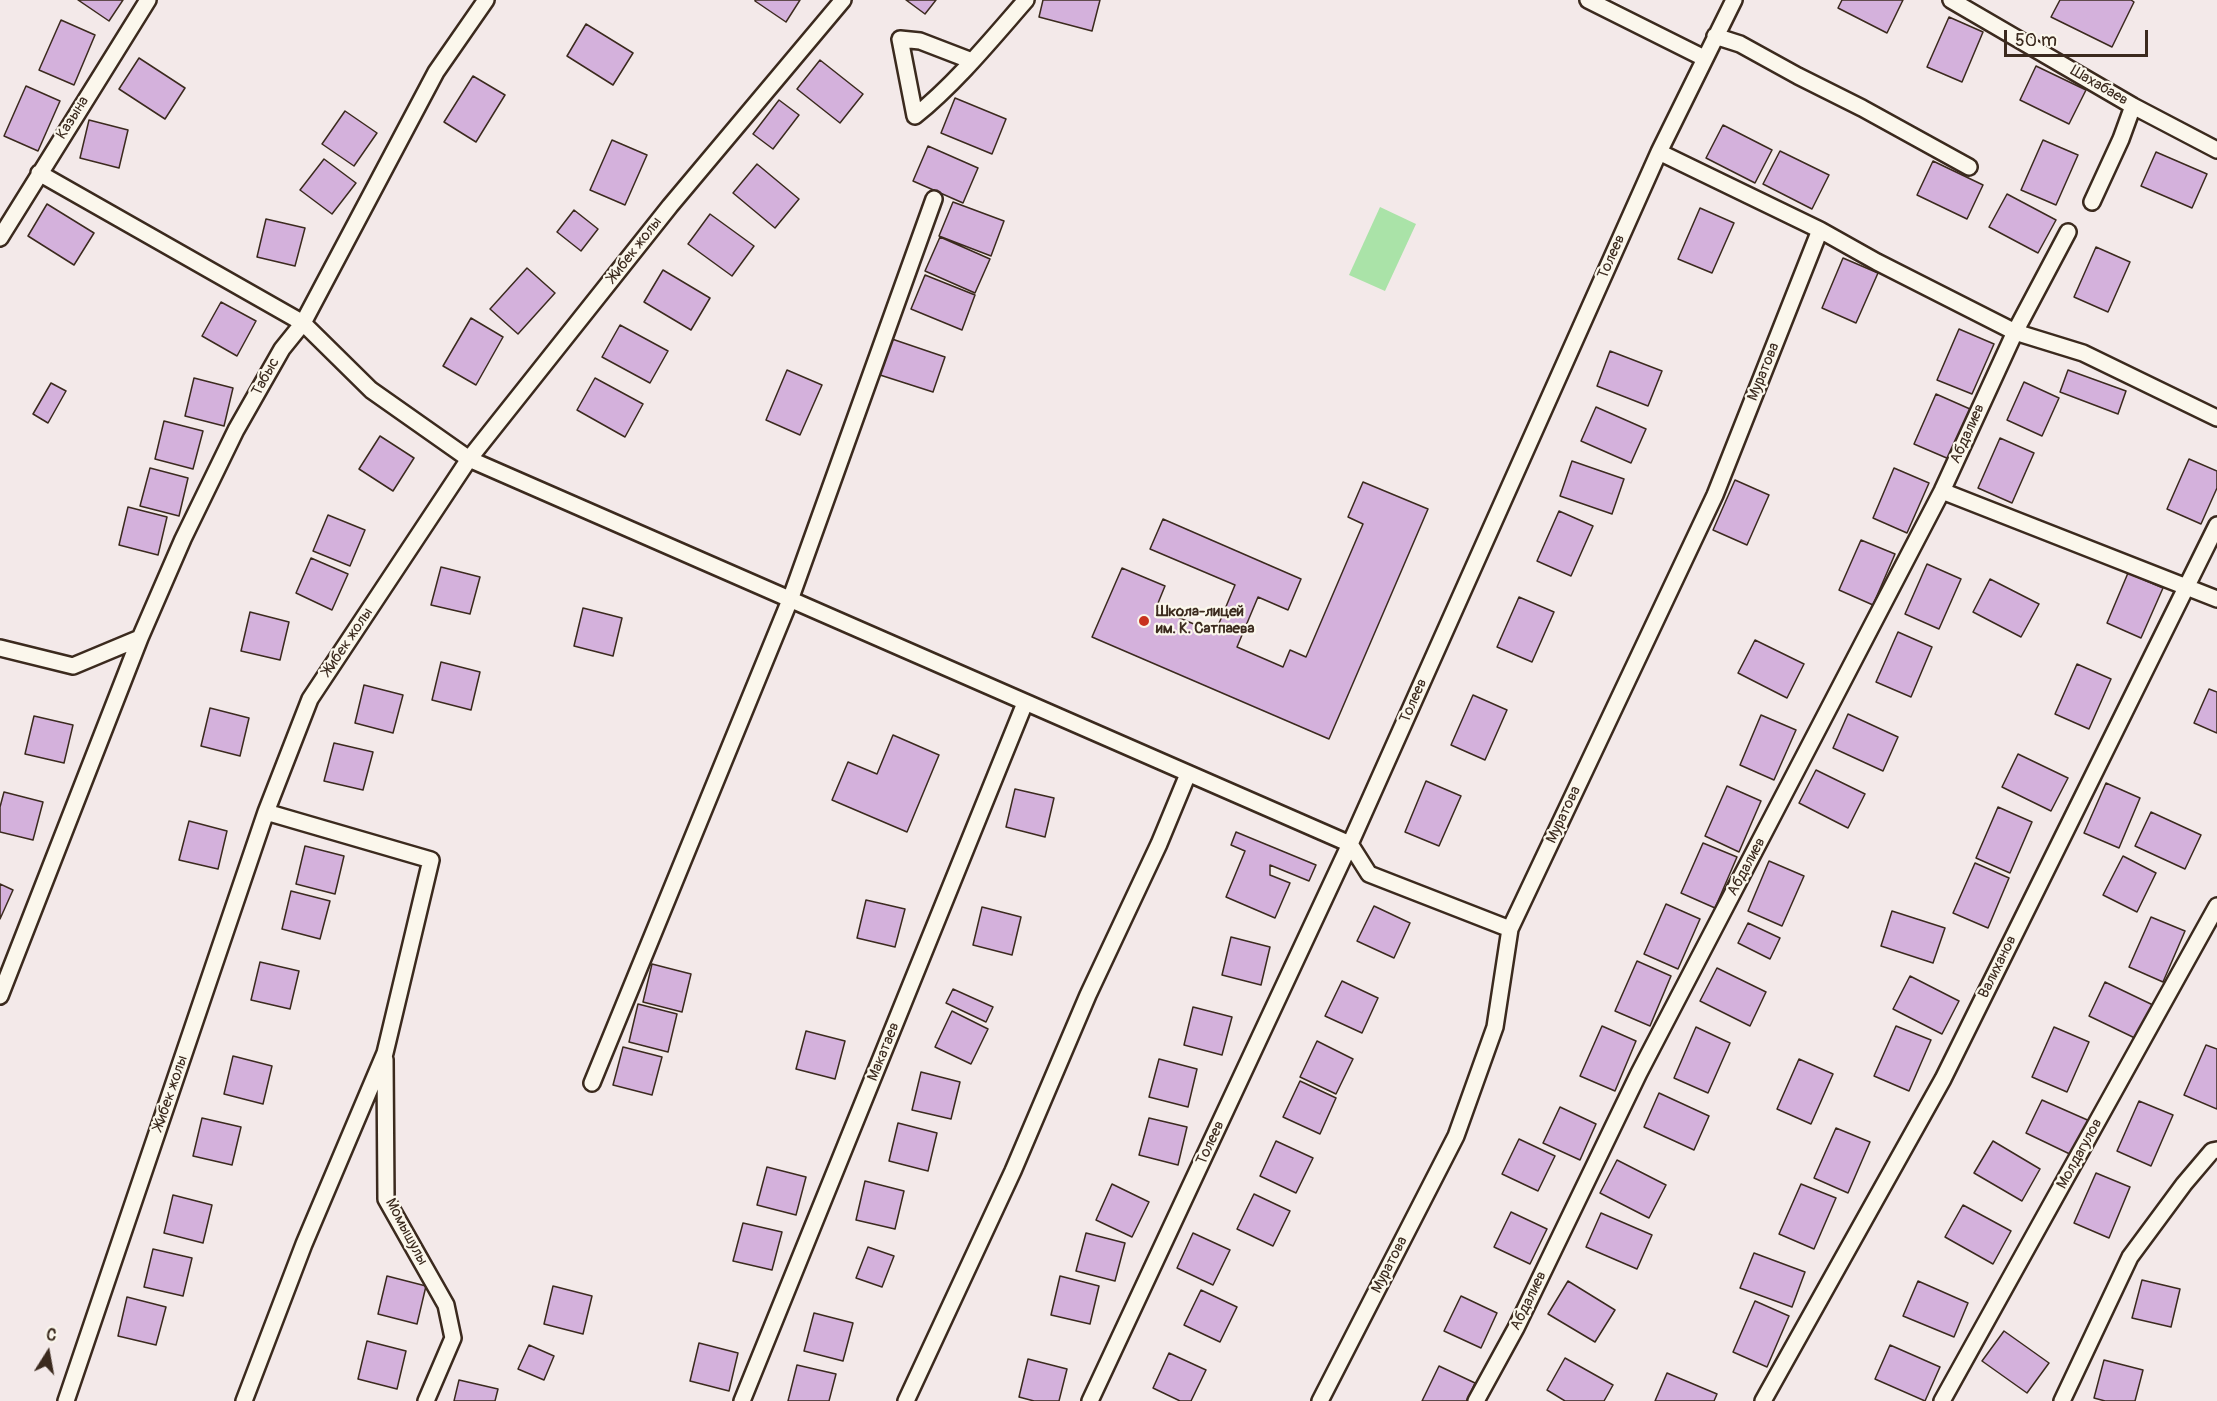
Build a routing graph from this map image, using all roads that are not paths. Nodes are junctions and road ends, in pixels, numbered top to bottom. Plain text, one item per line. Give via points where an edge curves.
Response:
1 (147, 0) edge
2 (486, 0) edge
3 (843, 0) edge
4 (1026, 0) edge
5 (1588, 0) edge
6 (1734, 0) edge
7 (1951, 0) edge
8 (1715, 36) junction
9 (1704, 58) junction
10 (972, 61) junction
11 (2133, 105) junction
12 (2217, 150) edge
13 (1659, 152) junction
14 (1969, 167) dead end
15 (39, 173) junction
16 (934, 199) dead end
17 (2092, 202) dead end
18 (1820, 230) junction
19 (2068, 232) dead end
20 (0, 238) edge
21 (303, 323) junction
22 (2015, 332) junction
23 (2217, 417) edge
24 (469, 459) junction
25 (1942, 491) junction
26 (2217, 525) edge
27 (2187, 587) junction
28 (2217, 599) edge
29 (790, 600) junction
30 (140, 638) junction
31 (0, 648) edge
32 (1025, 703) junction
33 (1188, 774) junction
34 (266, 812) junction
35 (1350, 844) junction
36 (2217, 906) edge
37 (1510, 929) junction
38 (0, 996) edge
39 (385, 1053) junction
40 (592, 1083) dead end
41 (2217, 1150) edge
42 (66, 1401) edge
43 (244, 1401) edge
44 (426, 1401) edge
45 (742, 1401) edge
46 (906, 1401) edge
47 (1090, 1401) edge
48 (1320, 1401) edge
49 (1476, 1401) edge
50 (1763, 1401) edge
51 (1942, 1401) edge
52 (2062, 1401) edge

1 - 15 street, Казына
2 - 21 street, Табыс via 436,72
3 - 24 street, Жибек жолы via 670,206
4 - 10 street
5 - 9 street
6 - 8 street, Толеев
7 - 11 street, Шахабаев
8 - 9 street, Толеев
8 - 14 street via 1740,44
9 - 13 street, Толеев
10 - 10 street via 937,98 915,116 900,39 920,41
11 - 12 street, Шахабаев
11 - 17 street
13 - 18 street
13 - 35 street, Толеев
15 - 20 street, Казына
15 - 21 street
16 - 29 street
18 - 22 street
18 - 37 street, Муратова via 1715,495
19 - 22 street, Абдалиев
21 - 24 street via 371,390
21 - 30 street, Табыс via 282,349 236,430
22 - 23 street via 2083,353
22 - 25 street, Абдалиев
24 - 29 street
24 - 34 street, Жибек жолы via 310,699
25 - 27 street
25 - 49 street, Абдалиев via 1639,1073 1516,1328
26 - 27 street, Валиханов
27 - 28 street
27 - 50 street, Валиханов via 1943,1078
29 - 32 street
29 - 40 street
30 - 31 street via 73,666
30 - 38 street, Табыс
32 - 33 street
32 - 45 street, Макатаев
33 - 35 street
33 - 46 street via 1013,1171
34 - 39 street via 431,860
34 - 42 street, Жибек жолы
35 - 37 street via 1368,874
35 - 47 street, Толеев
36 - 51 street, Молдагулов
37 - 48 street, Муратова via 1495,1027 1455,1136
39 - 43 street via 304,1244
39 - 44 street, Момышулы via 386,1199 446,1305 453,1338
41 - 52 street via 2184,1184 2130,1257

